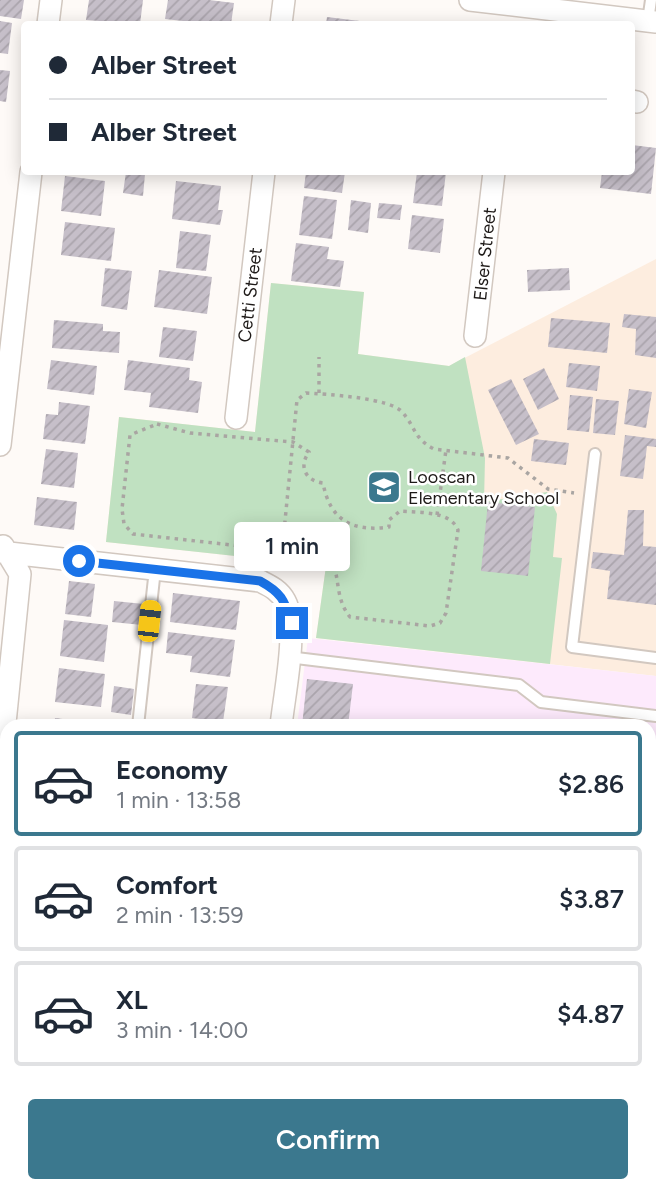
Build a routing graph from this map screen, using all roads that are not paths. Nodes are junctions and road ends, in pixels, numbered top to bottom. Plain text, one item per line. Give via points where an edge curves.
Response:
1 (51, 0) edge
2 (284, 0) edge
3 (470, 0) edge
4 (512, 10) edge
5 (652, 14) edge
6 (48, 21) edge
7 (281, 21) edge
8 (32, 175) edge
9 (264, 175) edge
10 (494, 175) edge
11 (475, 336) dead end
12 (236, 418) dead end
13 (0, 445) edge
14 (595, 454) dead end
15 (2, 549) edge
16 (155, 569) junction
17 (288, 656) junction
18 (656, 658) edge
19 (656, 716) edge
20 (5, 719) edge
21 (139, 719) edge
22 (282, 719) edge

1 - 6 street
2 - 7 street
3 - 4 street
4 - 5 street
8 - 13 street
9 - 12 street, Cetti Street
10 - 11 street, Elser Street
14 - 18 lane via 572,647
15 - 16 street
15 - 20 street via 20,574
16 - 17 street via 260,581 276,589 292,623
16 - 21 lane
17 - 19 lane via 519,685 541,702
17 - 22 street

